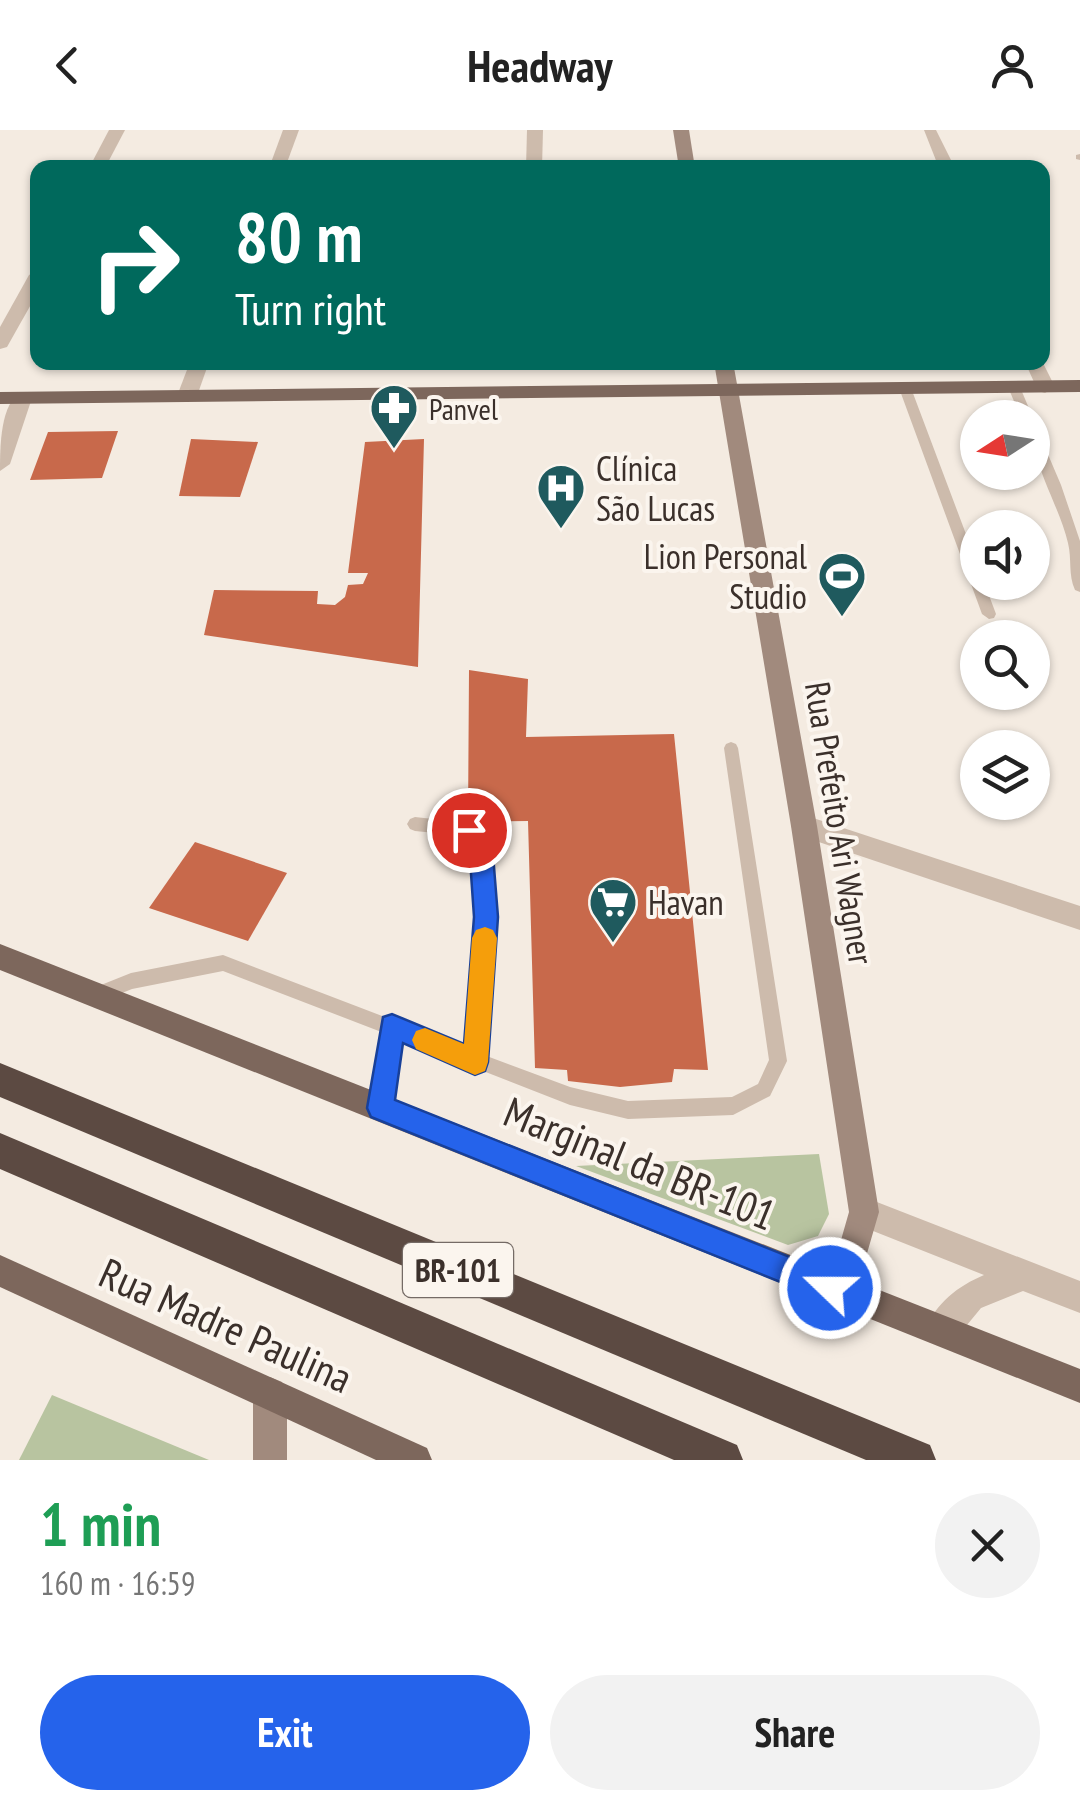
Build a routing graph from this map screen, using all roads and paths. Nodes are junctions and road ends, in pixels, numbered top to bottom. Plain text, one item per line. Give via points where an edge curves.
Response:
1 (117, 130) edge
2 (291, 130) edge
3 (535, 130) edge
4 (680, 130) edge
5 (930, 132) edge
6 (100, 160) edge
7 (279, 160) edge
8 (534, 160) edge
9 (686, 160) edge
10 (942, 160) edge
11 (30, 289) edge
12 (0, 343) edge
13 (197, 370) edge
14 (724, 370) edge
15 (1038, 370) edge
16 (1080, 386) edge
17 (1014, 387) junction
18 (1045, 387) junction
19 (905, 388) junction
20 (728, 390) junction
21 (187, 396) junction
22 (11, 398) edge
23 (1019, 400) edge
24 (0, 464) edge
25 (1050, 478) edge
26 (1078, 550) edge
27 (1080, 587) edge
28 (989, 614) dead end
29 (731, 748) dead end
30 (415, 824) dead end
31 (804, 826) junction
32 (1080, 918) edge
33 (0, 957) edge
34 (97, 995) junction
35 (392, 1026) junction
36 (475, 1062) junction
37 (0, 1080) edge
38 (381, 1108) junction
39 (0, 1150) edge
40 (864, 1212) junction
41 (0, 1271) edge
42 (1022, 1275) junction
43 (830, 1288) junction
44 (1080, 1298) edge
45 (941, 1330) junction
46 (547, 1383) junction
47 (1080, 1386) edge
48 (270, 1394) junction
49 (270, 1460) edge
50 (415, 1460) edge
51 (673, 1460) edge
52 (722, 1460) edge
53 (915, 1460) edge

1 - 6 street
2 - 7 street
3 - 8 street
4 - 9 street
5 - 10 street
11 - 12 street
13 - 21 street
14 - 20 street, Rua Prefeito Ari Wagner
15 - 18 street
16 - 18 main road
17 - 18 main road
17 - 19 main road
17 - 23 lane
19 - 20 main road
19 - 28 lane
20 - 21 main road
20 - 31 street, Rua Prefeito Ari Wagner
21 - 22 main road
22 - 24 street
25 - 26 lane
26 - 27 lane via 1072,562
29 - 36 lane via 778,1062 764,1090 733,1106 628,1110
30 - 36 lane via 469,830 480,842 486,917
31 - 32 street
31 - 40 street, Rua Prefeito Ari Wagner
33 - 34 main road, Marginal da BR-101
34 - 35 lane via 131,981 224,963
34 - 38 main road, Marginal da BR-101
35 - 36 lane
35 - 38 lane
37 - 53 highway, BR-101
38 - 43 main road, Marginal da BR-101
39 - 46 highway, BR-101
40 - 42 street
40 - 43 street, Rua Prefeito Ari Wagner via 848,1270
41 - 48 main road, Rua Madre Paulina
42 - 44 street
42 - 45 street via 970,1297
43 - 45 main road, Marginal da BR-101
45 - 47 main road, Marginal da BR-101
46 - 51 highway
46 - 52 highway, BR-101
48 - 49 street
48 - 50 main road, Rua Madre Paulina

